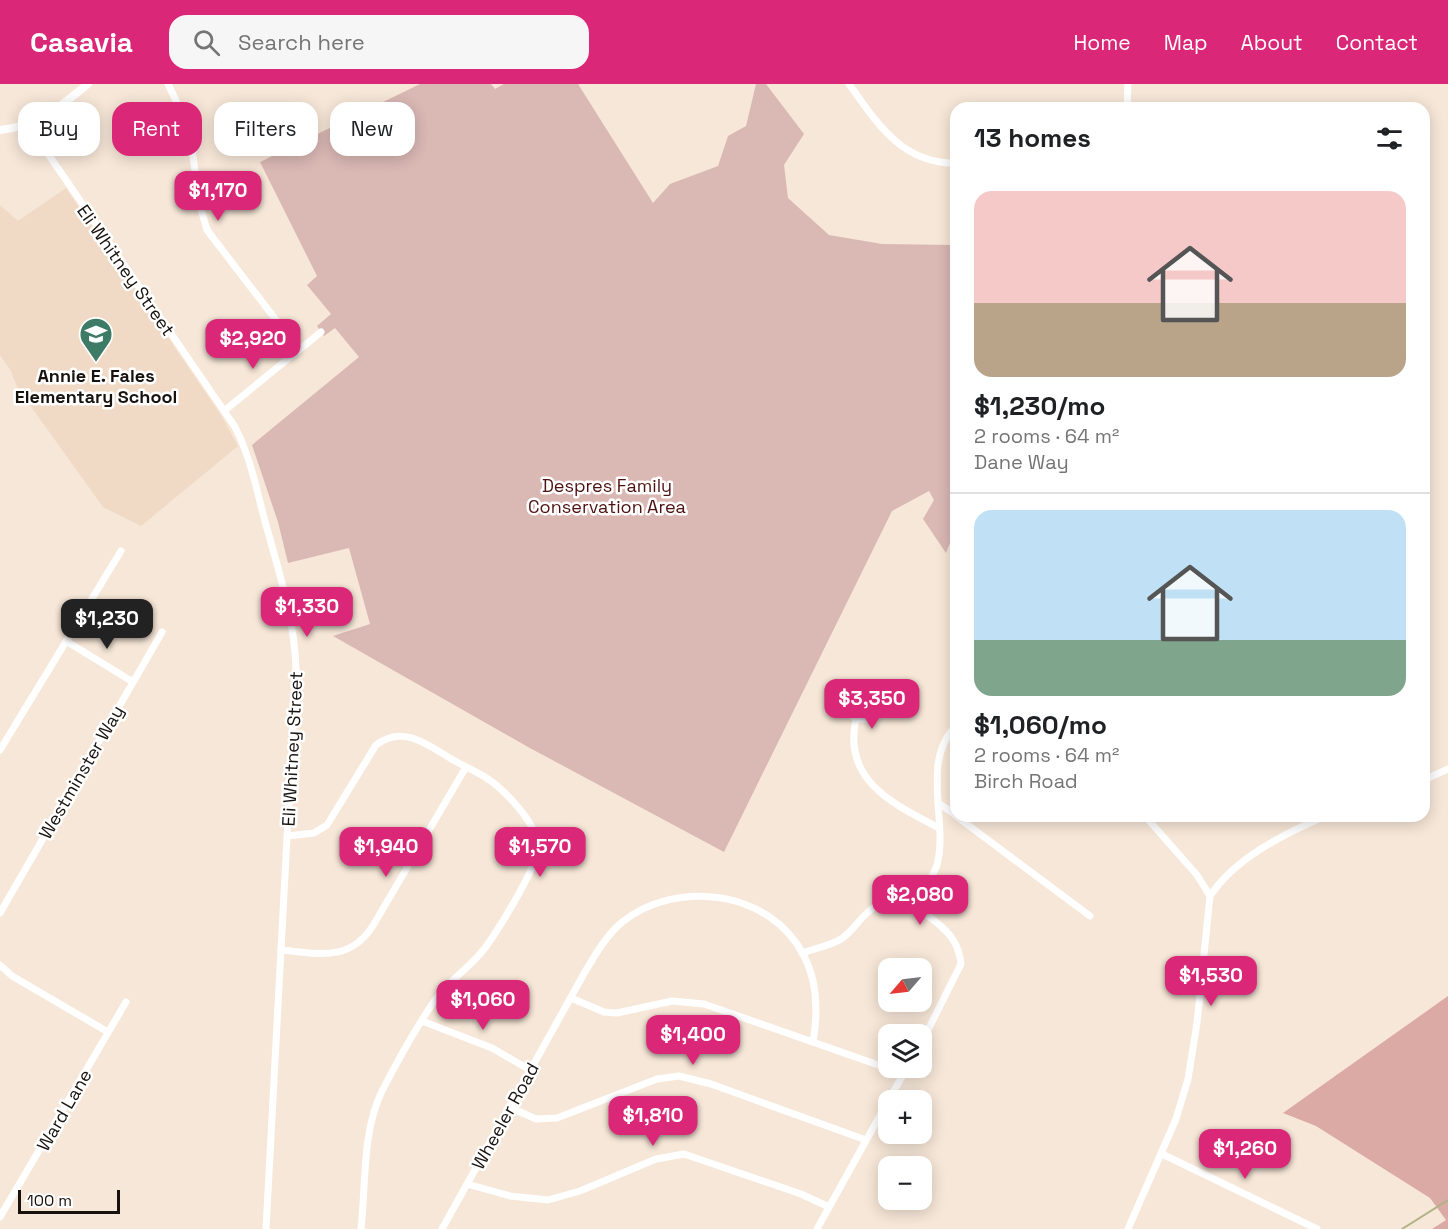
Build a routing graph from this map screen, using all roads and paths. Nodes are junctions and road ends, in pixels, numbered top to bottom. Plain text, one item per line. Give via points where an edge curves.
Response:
1 (88, 84) edge
2 (168, 84) edge
3 (849, 84) edge
4 (1128, 84) edge
5 (65, 102) edge
6 (1127, 102) edge
7 (18, 127) edge
8 (0, 130) edge
9 (49, 156) edge
10 (950, 162) edge
11 (321, 332) dead end
12 (299, 350) junction
13 (225, 411) junction
14 (121, 551) dead end
15 (162, 632) dead end
16 (66, 641) junction
17 (133, 682) junction
18 (856, 719) junction
19 (950, 735) edge
20 (0, 750) edge
21 (466, 767) junction
22 (1448, 770) edge
23 (1430, 778) edge
24 (939, 803) junction
25 (950, 811) edge
26 (964, 822) edge
27 (1150, 822) edge
28 (1314, 822) edge
29 (939, 828) junction
30 (288, 836) junction
31 (1210, 896) junction
32 (912, 904) junction
33 (0, 913) edge
34 (1090, 915) dead end
35 (282, 950) junction
36 (802, 953) junction
37 (0, 965) edge
38 (571, 998) junction
39 (126, 1002) dead end
40 (422, 1021) junction
41 (932, 1024) edge
42 (108, 1032) junction
43 (813, 1042) junction
44 (878, 1062) edge
45 (531, 1070) junction
46 (509, 1107) junction
47 (878, 1119) edge
48 (866, 1140) junction
49 (1162, 1154) junction
50 (467, 1184) junction
51 (829, 1207) junction
52 (0, 1217) edge
53 (266, 1229) edge
54 (361, 1229) edge
55 (442, 1229) edge
56 (817, 1229) edge
57 (1128, 1229) edge
58 (1317, 1229) edge

1 - 5 street
2 - 12 street via 189,128 207,230
3 - 10 street via 895,143 925,159
4 - 6 street
7 - 8 street
9 - 13 street, Eli Whitney Street
11 - 12 street
12 - 13 street
13 - 30 street, Eli Whitney Street via 248,455 295,645
14 - 16 street
15 - 17 street, Westminster Way
16 - 17 street
16 - 20 street
17 - 33 street, Westminster Way
18 - 18 street via 864,720 873,713 874,702 867,694 856,694 848,701 848,712
18 - 29 street via 853,752 866,779 896,803
19 - 24 street via 940,750
21 - 30 street via 410,736 384,739 376,745 327,825 314,833
21 - 35 street via 360,943 328,954
21 - 40 street via 506,794 536,833 539,851 487,945 448,984
22 - 23 street
24 - 25 street
24 - 29 street
26 - 34 street
27 - 31 street via 1197,875
28 - 31 street via 1251,856 1221,880
29 - 32 street via 938,861
30 - 35 street, Eli Whitney Street
31 - 49 street via 1190,1068
32 - 36 street via 884,903 868,912 840,939
32 - 41 street via 952,937 960,954 959,973
35 - 53 street, Eli Whitney Street
36 - 38 street, Wheeler Road via 781,928 743,904 697,895 670,898 644,908 620,924 603,944
36 - 43 street, Wheeler Road via 817,1005
37 - 42 street via 12,976
38 - 43 street via 604,1012 617,1013 672,1001 705,1004
38 - 45 street, Wheeler Road
39 - 42 street, Ward Lane
40 - 45 street via 486,1046
40 - 54 street via 382,1092 371,1121
42 - 52 street, Ward Lane
43 - 44 street
45 - 46 street, Wheeler Road
46 - 48 street via 536,1119 557,1118 657,1079 679,1076
46 - 50 street, Wheeler Road
47 - 48 street
48 - 51 street
49 - 57 street
49 - 58 street
50 - 51 street via 524,1199 554,1199 656,1159 684,1154
50 - 55 street, Wheeler Road
51 - 56 street

